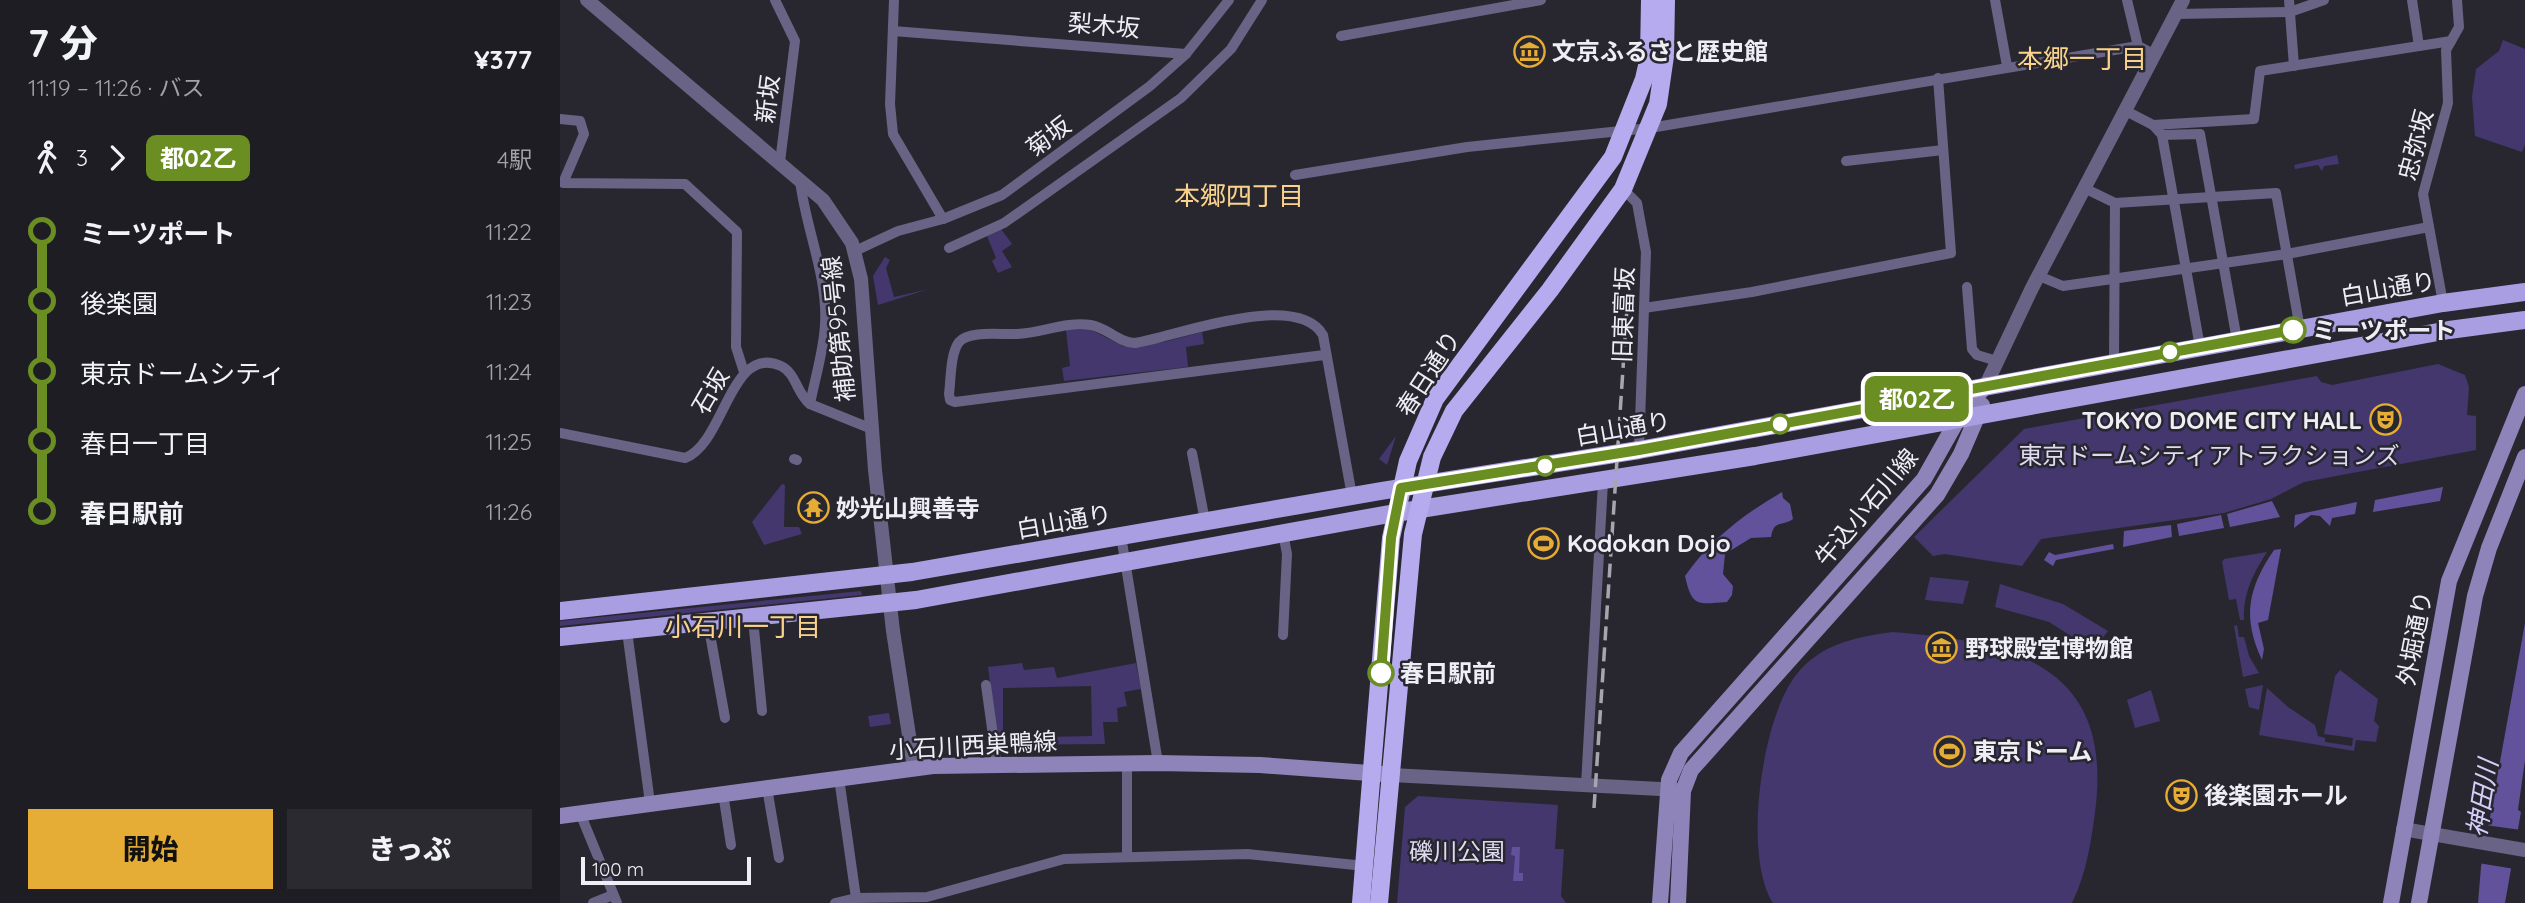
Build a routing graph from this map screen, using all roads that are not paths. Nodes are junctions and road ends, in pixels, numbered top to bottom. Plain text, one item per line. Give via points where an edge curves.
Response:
1 (587, 0) edge
2 (775, 0) edge
3 (894, 0) edge
4 (1229, 0) edge
5 (1262, 0) edge
6 (1541, 0) edge
7 (1650, 0) edge
8 (1666, 0) edge
9 (1996, 0) edge
10 (2127, 0) edge
11 (2183, 0) edge
12 (2324, 0) edge
13 (2412, 0) edge
14 (2457, 0) edge
15 (2289, 6) edge
16 (2176, 14) junction
17 (893, 31) junction
18 (1341, 36) dead end
19 (2451, 41) junction
20 (2138, 46) junction
21 (2419, 46) junction
22 (1186, 54) junction
23 (2155, 55) junction
24 (2007, 66) junction
25 (2294, 66) junction
26 (1938, 78) junction
27 (2126, 111) junction
28 (560, 119) edge
29 (2153, 125) junction
30 (1650, 128) junction
31 (1626, 131) junction
32 (2162, 135) junction
33 (1943, 150) junction
34 (1846, 161) dead end
35 (780, 162) junction
36 (1295, 175) dead end
37 (800, 180) junction
38 (562, 187) edge
39 (2084, 188) junction
40 (1623, 190) junction
41 (2212, 198) junction
42 (2173, 200) junction
43 (2115, 203) junction
44 (943, 219) junction
45 (2429, 227) junction
46 (949, 248) dead end
47 (855, 251) junction
48 (2287, 254) junction
49 (2224, 264) junction
50 (2185, 269) junction
51 (2039, 276) junction
52 (2114, 280) junction
53 (1967, 287) dead end
54 (2525, 292) edge
55 (2443, 303) junction
56 (1644, 309) junction
57 (2525, 320) edge
58 (2300, 329) junction
59 (2237, 340) junction
60 (2200, 347) junction
61 (1325, 355) junction
62 (1997, 361) junction
63 (2115, 362) junction
64 (744, 372) junction
65 (1986, 385) junction
66 (2525, 394) edge
67 (810, 404) junction
68 (1981, 413) junction
69 (1959, 417) junction
70 (872, 429) junction
71 (560, 433) edge
72 (1639, 450) junction
73 (1192, 453) dead end
74 (2525, 457) edge
75 (1603, 482) junction
76 (1424, 484) junction
77 (1401, 488) junction
78 (1353, 496) junction
79 (1418, 509) junction
80 (1395, 513) junction
81 (1205, 521) junction
82 (1283, 533) junction
83 (1121, 536) junction
84 (1124, 562) junction
85 (887, 575) junction
86 (890, 603) junction
87 (560, 611) edge
88 (753, 619) junction
89 (708, 623) junction
90 (627, 631) junction
91 (1283, 635) dead end
92 (560, 637) edge
93 (986, 685) dead end
94 (762, 711) dead end
95 (725, 718) dead end
96 (1127, 762) junction
97 (1158, 763) junction
98 (997, 764) junction
99 (914, 768) junction
100 (1373, 774) junction
101 (1391, 775) junction
102 (839, 778) junction
103 (1586, 785) junction
104 (767, 788) junction
105 (1676, 790) junction
106 (723, 793) junction
107 (650, 803) junction
108 (580, 813) junction
109 (560, 816) edge
110 (2403, 829) junction
111 (2431, 834) junction
112 (731, 845) dead end
113 (2521, 850) edge
114 (1127, 857) junction
115 (779, 858) dead end
116 (1365, 866) junction
117 (856, 898) junction
118 (615, 899) edge
119 (593, 903) edge
120 (835, 903) edge
121 (1361, 903) edge
122 (1379, 903) edge
123 (1660, 903) edge
124 (1678, 903) edge
125 (2391, 903) edge
126 (2419, 903) edge

1 - 35 street, 補助第95号線
2 - 35 street, 新坂 via 795,41
3 - 17 street
4 - 22 street, 菊坂
5 - 46 street via 1231,49 1181,98 1004,223
6 - 18 street
7 - 31 highway, 春日通り via 1649,57
8 - 30 highway, 春日通り via 1662,83
9 - 24 street
10 - 20 street
11 - 16 street
12 - 15 street
13 - 21 street
14 - 19 street, 忠弥坂 via 2459,27
15 - 16 street
15 - 25 street
16 - 23 street
17 - 22 street, 梨木坂
17 - 44 street via 893,134
19 - 21 street
19 - 45 street, 忠弥坂 via 2446,50 2448,103 2423,194
20 - 23 street
20 - 24 street
21 - 25 street
22 - 44 street, 菊坂 via 1150,86 1002,195
23 - 27 street
24 - 26 street
25 - 29 street via 2260,71 2254,119
26 - 30 street
26 - 33 street
27 - 29 street
27 - 39 street
28 - 38 street via 580,121 584,134
29 - 32 street
30 - 31 street
30 - 40 highway, 春日通り
31 - 36 street via 1467,147
31 - 77 highway, 春日通り via 1583,201 1435,399 1416,438
32 - 41 street via 2200,134
32 - 42 street
33 - 34 street
33 - 56 street via 1951,253
35 - 37 street, 補助第95号線
37 - 47 street, 補助第95号線 via 831,209
37 - 67 street via 826,323
38 - 64 street via 685,184 737,232 736,347
39 - 43 street
39 - 51 street
40 - 56 street, 旧東富坂 via 1640,211 1646,252
40 - 76 highway, 春日通り via 1454,411
41 - 42 street
41 - 48 street via 2276,193
41 - 49 street
42 - 43 street
42 - 50 street
43 - 52 street
44 - 47 street, 菊坂 via 898,231
45 - 48 street
45 - 55 street, 忠弥坂
47 - 70 street, 補助第95号線
48 - 49 street
48 - 58 street
49 - 50 street
49 - 59 street
50 - 52 street
50 - 60 street
51 - 52 street via 2063,286
51 - 62 street
52 - 63 street
53 - 62 street via 1972,349
54 - 55 main road, 白山通り
55 - 58 main road, 白山通り
56 - 72 street, 旧東富坂
57 - 68 main road, 白山通り
58 - 59 main road, 白山通り
59 - 60 main road, 白山通り
60 - 63 main road, 白山通り
61 - 61 street via 1319,329 1280,317 1226,319 1135,343 1123,342 1094,325 1072,325 962,339 949,394 955,402
61 - 78 street
62 - 65 street
63 - 65 main road, 白山通り
64 - 67 street, 石坂 via 756,363 782,366
64 - 71 street, 石坂 via 715,428 685,458
65 - 68 main road, 牛込小石川線
65 - 69 main road, 牛込小石川線
65 - 72 main road, 白山通り
66 - 110 main road, 外堀通り via 2449,581
67 - 70 street
68 - 69 main road, 白山通り
68 - 105 main road, 牛込小石川線 via 1937,495 1700,757
69 - 75 main road, 白山通り
69 - 105 main road, 牛込小石川線 via 1924,479 1681,753 1672,770
70 - 85 street, 補助第95号線
72 - 76 main road, 白山通り
73 - 81 street
74 - 111 main road, 外堀通り via 2477,585
75 - 79 main road, 白山通り
75 - 103 street
76 - 77 main road, 白山通り
76 - 79 highway, 春日通り
77 - 78 main road, 白山通り
77 - 80 highway, 春日通り
78 - 81 main road, 白山通り
79 - 80 main road, 白山通り
79 - 101 highway, 春日通り
80 - 82 main road, 白山通り
80 - 100 highway, 春日通り
81 - 83 main road, 白山通り
82 - 84 main road, 白山通り
82 - 91 street via 1287,554
83 - 84 street
83 - 85 main road, 白山通り
84 - 86 main road, 白山通り
84 - 97 street
85 - 86 street, 補助第95号線
85 - 87 main road, 白山通り
86 - 88 main road, 白山通り
86 - 99 street, 補助第95号線
88 - 89 main road, 白山通り
88 - 94 street
89 - 90 main road, 白山通り
89 - 95 street
90 - 92 main road, 白山通り
90 - 107 street
93 - 98 street
96 - 97 main road, 小石川西巣鴨線
96 - 98 main road, 小石川西巣鴨線
96 - 114 street
97 - 100 main road, 小石川西巣鴨線
98 - 99 main road, 小石川西巣鴨線
99 - 102 main road, 小石川西巣鴨線
100 - 101 main road, 小石川西巣鴨線
100 - 116 highway, 春日通り
101 - 103 street
101 - 122 highway, 春日通り
102 - 104 main road, 小石川西巣鴨線
102 - 117 street
103 - 105 street
104 - 106 main road, 小石川西巣鴨線
104 - 115 street
105 - 123 main road, 牛込小石川線
105 - 124 main road, 牛込小石川線
106 - 107 main road, 小石川西巣鴨線
106 - 112 street
107 - 108 main road, 小石川西巣鴨線
108 - 109 main road, 小石川西巣鴨線
108 - 118 street
110 - 111 street
110 - 125 main road, 外堀通り
111 - 113 street
111 - 126 main road, 外堀通り
114 - 116 street via 1247,854
114 - 117 street via 1064,859 927,897
116 - 121 highway, 春日通り
117 - 120 street
118 - 119 street

